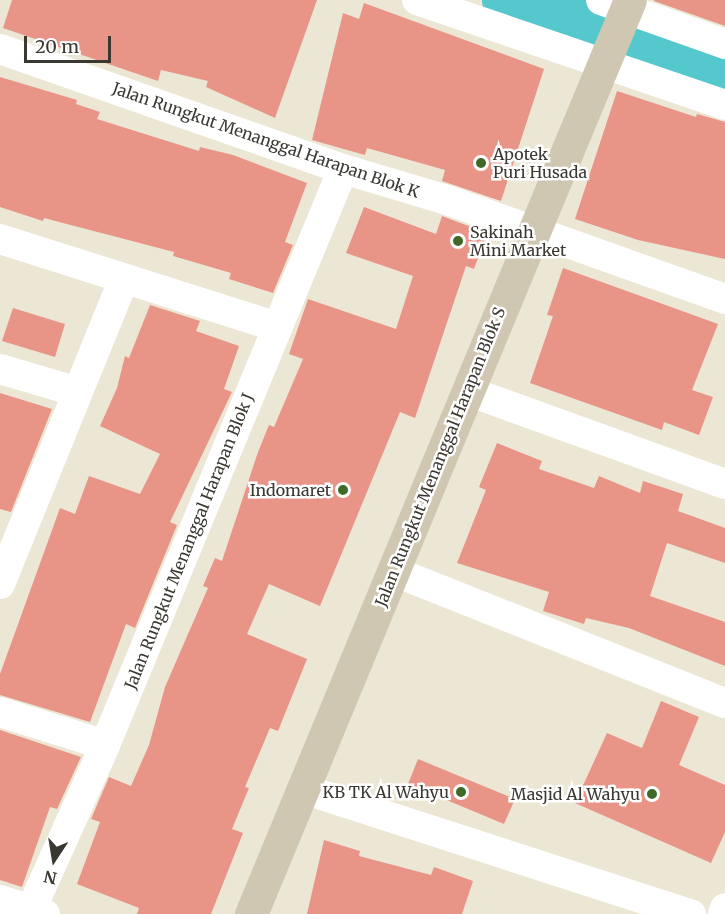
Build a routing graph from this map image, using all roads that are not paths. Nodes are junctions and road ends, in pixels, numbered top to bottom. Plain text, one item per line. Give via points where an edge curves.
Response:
1 (417, 0) edge
2 (615, 25) edge
3 (725, 44) edge
4 (0, 49) edge
5 (725, 105) edge
6 (343, 169) junction
7 (533, 230) junction
8 (0, 239) edge
9 (124, 279) junction
10 (725, 298) edge
11 (277, 327) junction
12 (0, 369) edge
13 (78, 392) junction
14 (468, 392) junction
15 (725, 484) edge
16 (10, 532) edge
17 (393, 571) junction
18 (0, 584) edge
19 (725, 703) edge
20 (0, 712) edge
21 (105, 745) junction
22 (303, 789) junction
23 (0, 900) edge
24 (725, 908) edge
25 (38, 912) edge
26 (251, 914) edge
27 (691, 914) edge
28 (723, 914) edge

1 - 2 street
2 - 3 street
2 - 5 street
2 - 7 street, Jalan Rungkut Menanggal Harapan Blok S
4 - 6 street, Jalan Rungkut Menanggal Harapan Blok K
6 - 7 street, Jalan Rungkut Menanggal Harapan Blok K
6 - 11 street, Jalan Rungkut Menanggal Harapan Blok J
7 - 10 street, Jalan Rungkut Menanggal Harapan Blok K
7 - 14 street, Jalan Rungkut Menanggal Harapan Blok S
8 - 9 street
9 - 11 street
9 - 13 street
11 - 21 street, Jalan Rungkut Menanggal Harapan Blok J
12 - 13 street
13 - 16 street
14 - 15 street
14 - 17 street, Jalan Rungkut Menanggal Harapan Blok S
16 - 18 street
17 - 19 street
17 - 22 street, Jalan Rungkut Menanggal Harapan Blok S
20 - 21 street
21 - 25 street, Jalan Rungkut Menanggal Harapan Blok J
22 - 26 street, Jalan Rungkut Menanggal Harapan Blok S
22 - 27 street
23 - 25 street
24 - 28 street

